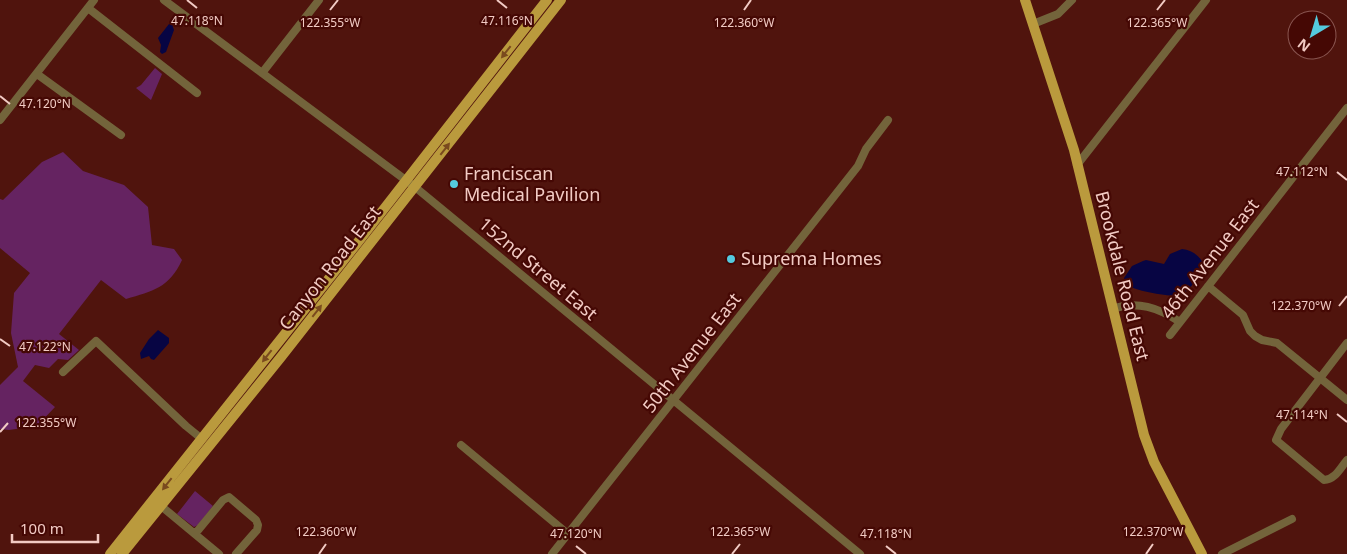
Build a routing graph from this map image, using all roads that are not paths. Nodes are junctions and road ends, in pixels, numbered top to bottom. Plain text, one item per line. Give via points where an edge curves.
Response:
1 (94, 0) edge
2 (164, 0) edge
3 (319, 0) edge
4 (547, 0) edge
5 (561, 0) edge
6 (1025, 0) edge
7 (1072, 0) edge
8 (1206, 0) edge
9 (88, 8) junction
10 (1033, 24) junction
11 (262, 73) junction
12 (37, 74) junction
13 (197, 93) dead end
14 (1347, 108) edge
15 (0, 120) edge
16 (888, 120) dead end
17 (121, 135) dead end
18 (1077, 165) junction
19 (411, 184) junction
20 (1208, 286) junction
21 (1112, 309) junction
22 (1180, 322) junction
23 (1170, 335) dead end
24 (1347, 343) edge
25 (63, 372) dead end
26 (1320, 378) junction
27 (235, 396) junction
28 (674, 400) junction
29 (1347, 400) edge
30 (219, 435) junction
31 (202, 439) junction
32 (461, 445) dead end
33 (1347, 460) edge
34 (161, 506) junction
35 (1292, 519) dead end
36 (195, 534) junction
37 (568, 534) junction
38 (854, 552) edge
39 (110, 554) edge
40 (122, 554) edge
41 (219, 554) edge
42 (236, 554) edge
43 (552, 554) edge
44 (1202, 554) edge
45 (1222, 554) edge

1 - 9 street
2 - 11 street, 152nd Street East
3 - 11 street
4 -> 19 main road, Canyon Road East
19 -> 5 main road, Canyon Road East
6 - 10 main road, Brookdale Road East
7 - 10 street via 1058,14
8 - 18 street
9 - 12 street
9 - 13 street
10 - 18 main road, Brookdale Road East
11 - 19 street, 152nd Street East
12 - 15 street
12 - 17 street
14 - 20 street, 46th Avenue East
16 - 28 street, 50th Avenue East via 866,149 858,166
18 - 21 main road, Brookdale Road East
19 -> 27 main road, Canyon Road East
19 - 28 street, 152nd Street East
30 -> 19 main road, Canyon Road East
20 - 22 street, 46th Avenue East
20 - 26 street via 1243,316 1254,336 1277,343
21 - 22 street via 1140,304 1156,308
21 - 44 main road, Brookdale Road East via 1144,435 1154,462
22 - 23 street, 46th Avenue East
24 - 26 street
25 - 31 street via 96,340
26 - 29 street
26 - 33 street via 1276,440 1324,480 1334,476
27 - 30 main road via 238,400
27 - 31 main road, Canyon Road East
28 - 37 street, 50th Avenue East
28 - 38 street, 152nd Street East
30 - 34 main road, Canyon Road East
31 -> 39 main road, Canyon Road East
32 - 37 street
34 - 36 street
34 - 40 main road, Canyon Road East
35 - 45 street
36 - 41 street
36 - 42 street via 228,497 258,525
37 - 43 street, 50th Avenue East

